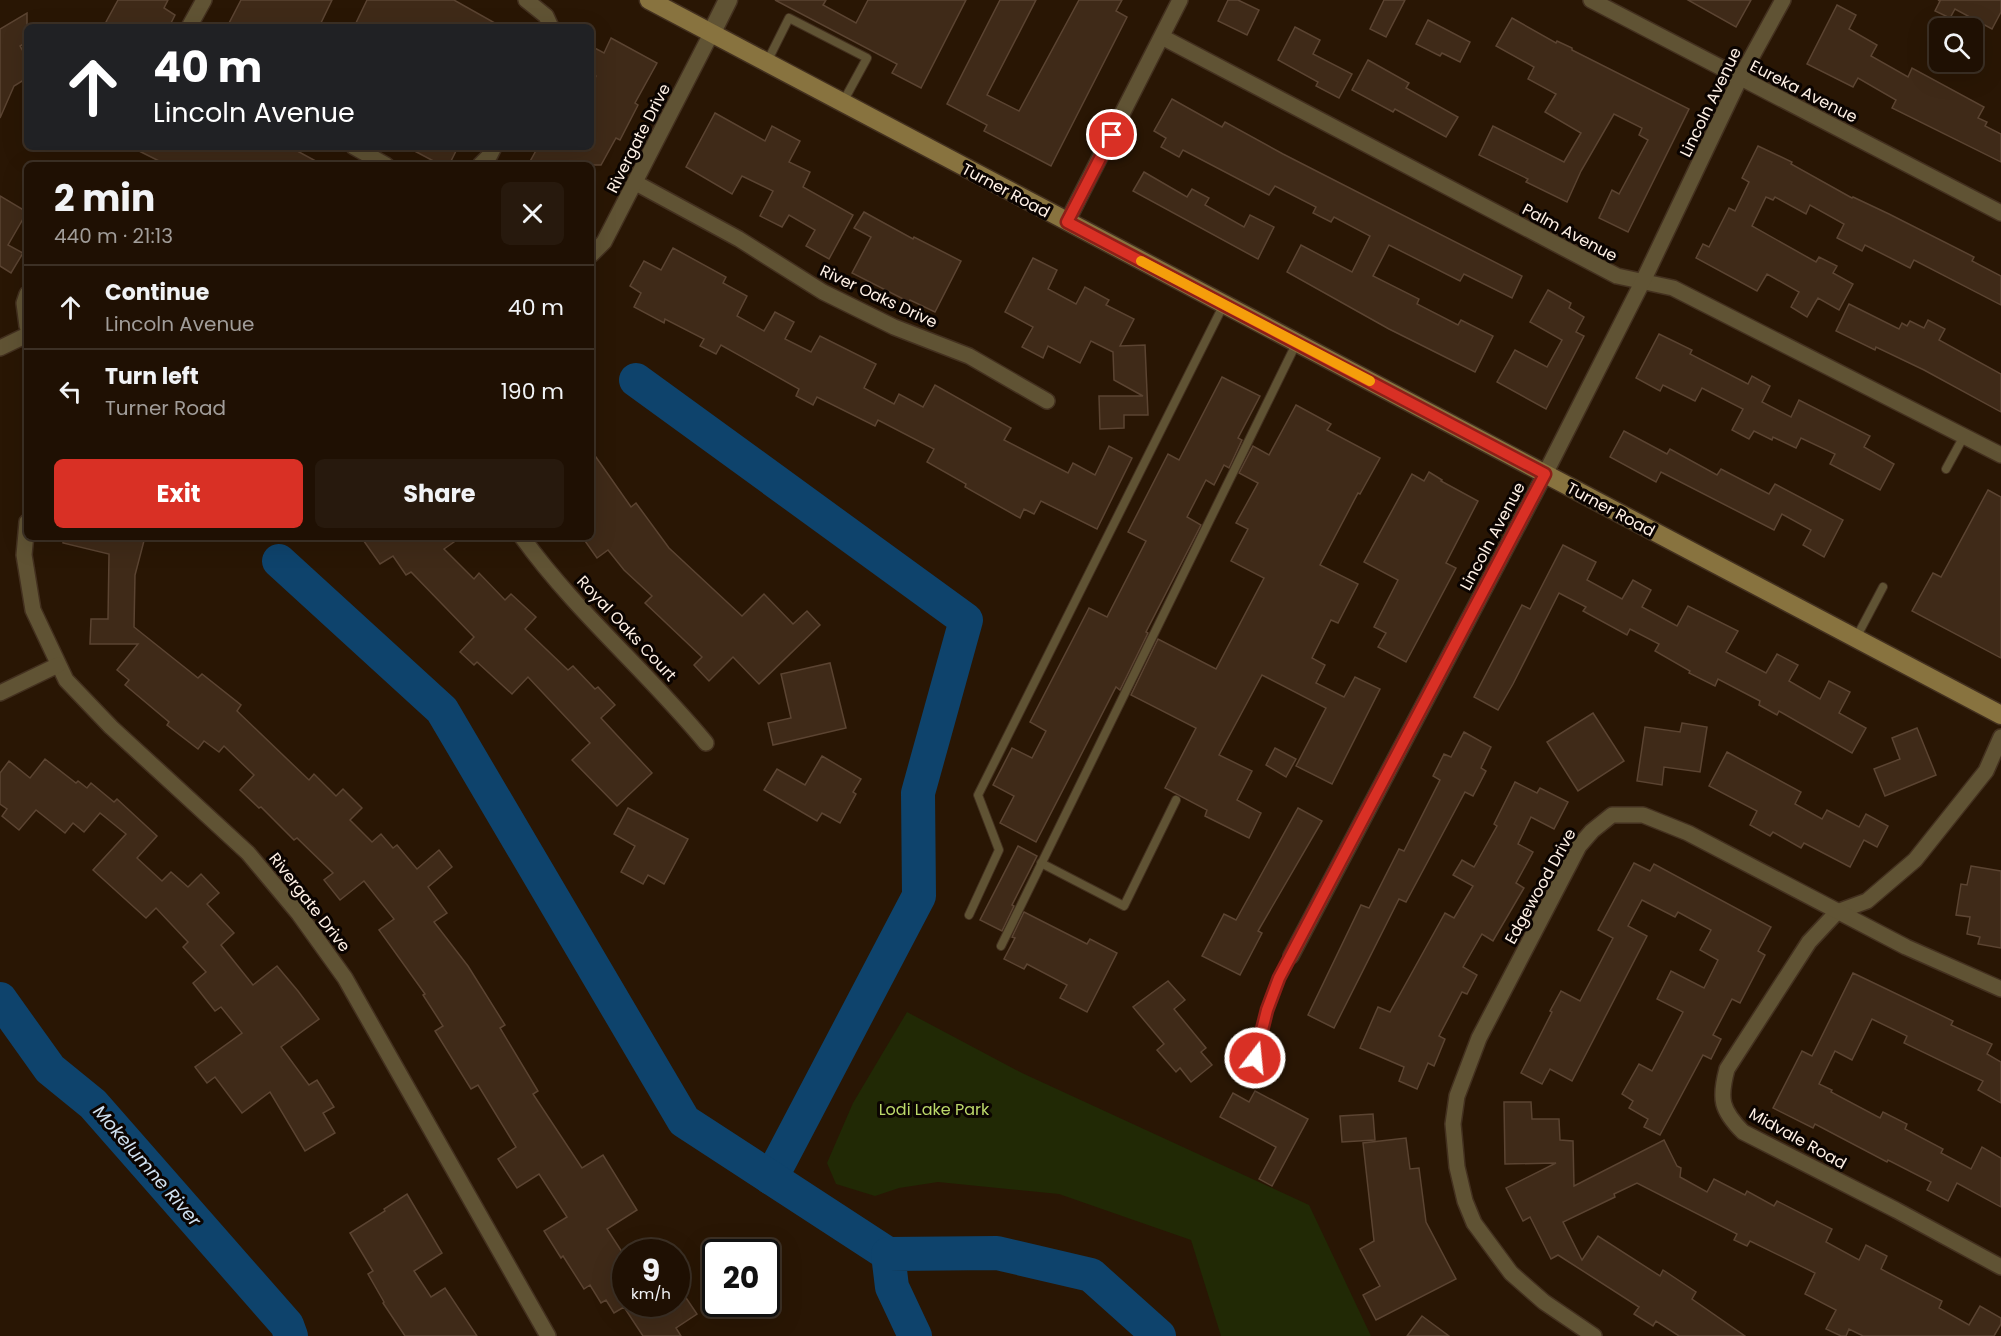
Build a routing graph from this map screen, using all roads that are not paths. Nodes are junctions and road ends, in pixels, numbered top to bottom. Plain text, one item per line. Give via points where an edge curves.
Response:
1 (204, 0) edge
2 (526, 0) edge
3 (649, 0) edge
4 (728, 0) edge
5 (1180, 0) edge
6 (1591, 0) edge
7 (1783, 0) edge
8 (191, 24) edge
9 (550, 24) edge
10 (711, 34) junction
11 (1162, 37) junction
12 (766, 63) junction
13 (1740, 78) junction
14 (843, 103) junction
15 (359, 150) edge
16 (492, 150) edge
17 (381, 162) edge
18 (483, 162) edge
19 (636, 183) junction
20 (2001, 213) edge
21 (1067, 222) junction
22 (594, 252) edge
23 (1643, 281) junction
24 (1224, 304) junction
25 (24, 336) edge
26 (1297, 342) junction
27 (0, 348) edge
28 (1047, 401) dead end
29 (1964, 435) junction
30 (2001, 455) edge
31 (1946, 469) dead end
32 (1545, 474) junction
33 (25, 540) edge
34 (524, 540) edge
35 (1883, 587) dead end
36 (1856, 638) junction
37 (58, 665) junction
38 (0, 693) edge
39 (2001, 715) edge
40 (2001, 737) edge
41 (706, 743) dead end
42 (1176, 800) dead end
43 (1041, 863) junction
44 (1837, 912) junction
45 (969, 915) dead end
46 (1001, 946) dead end
47 (1291, 956) joint
48 (2001, 989) edge
49 (1248, 1078) dead end
50 (2001, 1267) edge
51 (548, 1336) edge
52 (1594, 1336) edge

1 - 8 street
2 - 9 street
3 - 10 main road, Turner Road
4 - 10 street
5 - 11 street
6 - 13 street, Eureka Avenue
7 - 13 street, Lincoln Avenue
10 - 12 main road, Turner Road
10 - 19 street, Rivergate Drive
11 - 21 street
11 - 23 street, Palm Avenue via 1617,276
12 - 14 main road, Turner Road
12 - 14 lane via 789,18 867,58
13 - 20 street, Eureka Avenue
13 - 23 street, Lincoln Avenue
14 - 21 main road, Turner Road
15 - 17 street
16 - 18 street
19 - 22 street, Rivergate Drive via 604,242
19 - 28 street, River Oaks Drive via 739,238 823,292 894,327 969,356
21 - 24 main road, Turner Road
23 - 29 street, Palm Avenue via 1673,288
23 - 32 street, Lincoln Avenue
24 - 26 main road, Turner Road
24 - 45 lane via 978,795 999,850
25 - 27 street
26 - 32 main road, Turner Road
26 - 43 lane
29 - 30 street, Palm Avenue
29 - 31 lane
32 - 36 main road, Turner Road
32 - 47 street, Lincoln Avenue
33 - 37 street, Rivergate Drive via 33,610
34 - 41 street, Royal Oaks Court
35 - 36 lane
36 - 39 main road, Turner Road
37 - 38 street
37 - 51 street, Rivergate Drive via 66,680 111,727 248,853 332,959
40 - 44 street via 1986,771 1916,860 1867,901
42 - 43 lane via 1124,906
43 - 46 lane
44 - 48 street, Edgewood Drive
44 - 50 street, Midvale Road via 1809,942 1727,1069 1722,1089 1724,1107 1743,1132
44 - 52 street, Edgewood Drive via 1758,868 1643,815 1612,815 1579,846 1479,1038 1457,1096 1453,1124 1457,1167 1474,1222 1511,1274
47 - 49 lane via 1267,1010

